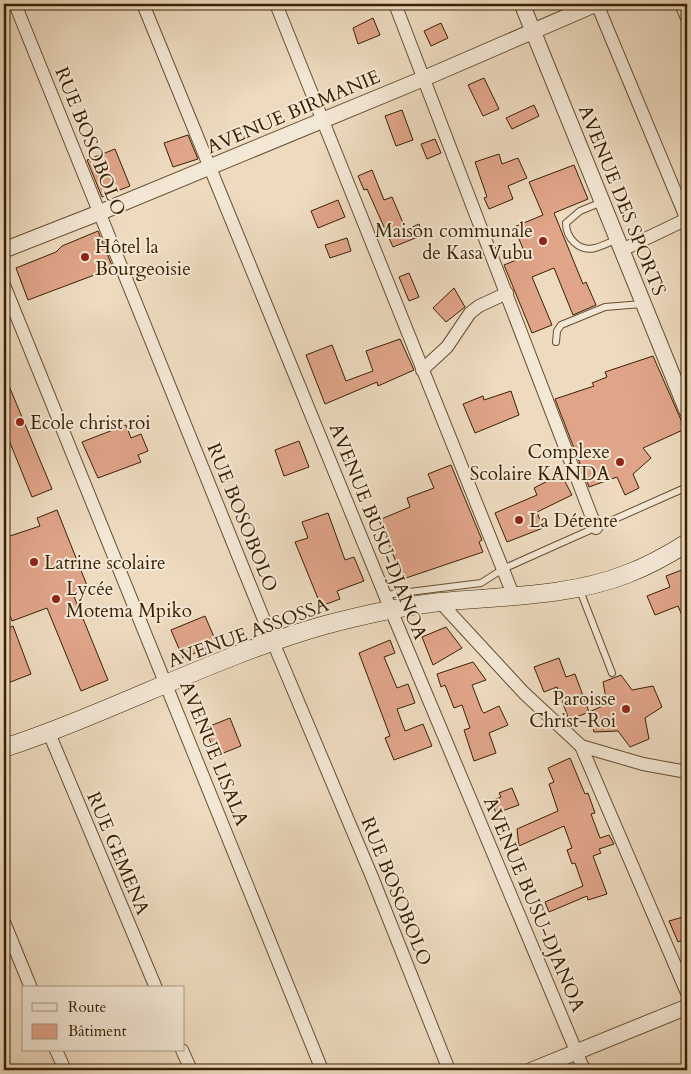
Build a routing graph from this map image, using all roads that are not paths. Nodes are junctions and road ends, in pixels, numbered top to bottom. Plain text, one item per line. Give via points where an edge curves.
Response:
1 (15, 4) edge
2 (143, 4) edge
3 (276, 4) edge
4 (396, 4) edge
5 (522, 4) edge
6 (596, 4) edge
7 (681, 4) edge
8 (687, 18) edge
9 (534, 32) junction
10 (425, 78) junction
11 (322, 120) junction
12 (210, 167) junction
13 (602, 202) junction
14 (100, 212) junction
15 (687, 220) edge
16 (620, 245) junction
17 (4, 250) edge
18 (4, 285) edge
19 (507, 293) junction
20 (643, 304) junction
21 (556, 342) dead end
22 (422, 370) junction
23 (687, 411) edge
24 (687, 487) edge
25 (596, 528) junction
26 (687, 543) edge
27 (503, 570) junction
28 (578, 587) junction
29 (514, 597) junction
30 (440, 602) junction
31 (388, 603) junction
32 (273, 642) junction
33 (612, 673) dead end
34 (167, 684) junction
35 (48, 733) junction
36 (581, 746) junction
37 (4, 748) edge
38 (687, 772) edge
39 (4, 922) edge
40 (30, 986) edge
41 (155, 986) edge
42 (687, 993) edge
43 (687, 1007) edge
44 (57, 1052) edge
45 (183, 1052) edge
46 (576, 1052) junction
47 (65, 1070) edge
48 (191, 1070) edge
49 (322, 1070) edge
50 (449, 1070) edge
51 (532, 1070) edge
52 (584, 1070) edge

1 - 14 street, RUE BOSOBOLO
2 - 12 street, AVENUE BUSU-DJANOA
3 - 11 street
4 - 10 street
5 - 9 street, AVENUE DES SPORTS
6 - 9 street, AVENUE BIRMANIE
6 - 15 street
7 - 8 street
9 - 10 street, AVENUE BIRMANIE
9 - 13 street, AVENUE DES SPORTS
10 - 11 street, AVENUE BIRMANIE
10 - 19 street
11 - 12 street, AVENUE BIRMANIE
11 - 22 street
12 - 14 street, AVENUE BIRMANIE
12 - 31 street, AVENUE BUSU-DJANOA
13 - 16 street, AVENUE DES SPORTS
13 - 16 lane via 580,212 566,223 566,230 571,239 582,247 594,249
14 - 17 street, AVENUE BIRMANIE
14 - 32 street, RUE BOSOBOLO
15 - 16 street
16 - 20 street, AVENUE DES SPORTS
18 - 34 street, AVENUE LISALA
19 - 22 street via 470,313 447,347
19 - 25 street
20 - 21 lane via 605,307 561,325
20 - 23 street, AVENUE DES SPORTS
22 - 27 street
24 - 25 lane
25 - 27 lane
26 - 28 main road, AVENUE ASSOSSA via 626,575
27 - 29 street
27 - 31 lane via 473,585
28 - 29 main road, AVENUE ASSOSSA
28 - 33 lane
29 - 30 main road, AVENUE ASSOSSA
30 - 31 main road, AVENUE ASSOSSA
30 - 36 street via 524,693
31 - 32 main road, AVENUE ASSOSSA
31 - 46 street, AVENUE BUSU-DJANOA
32 - 34 main road, AVENUE ASSOSSA
32 - 50 street, RUE BOSOBOLO
34 - 35 main road, AVENUE ASSOSSA
34 - 49 street, AVENUE LISALA
35 - 37 main road, AVENUE ASSOSSA
35 - 41 street, RUE GEMENA
36 - 38 street via 643,764
36 - 42 street
39 - 40 street
43 - 46 street
44 - 47 street
45 - 48 street
46 - 51 street
46 - 52 street, AVENUE BUSU-DJANOA

